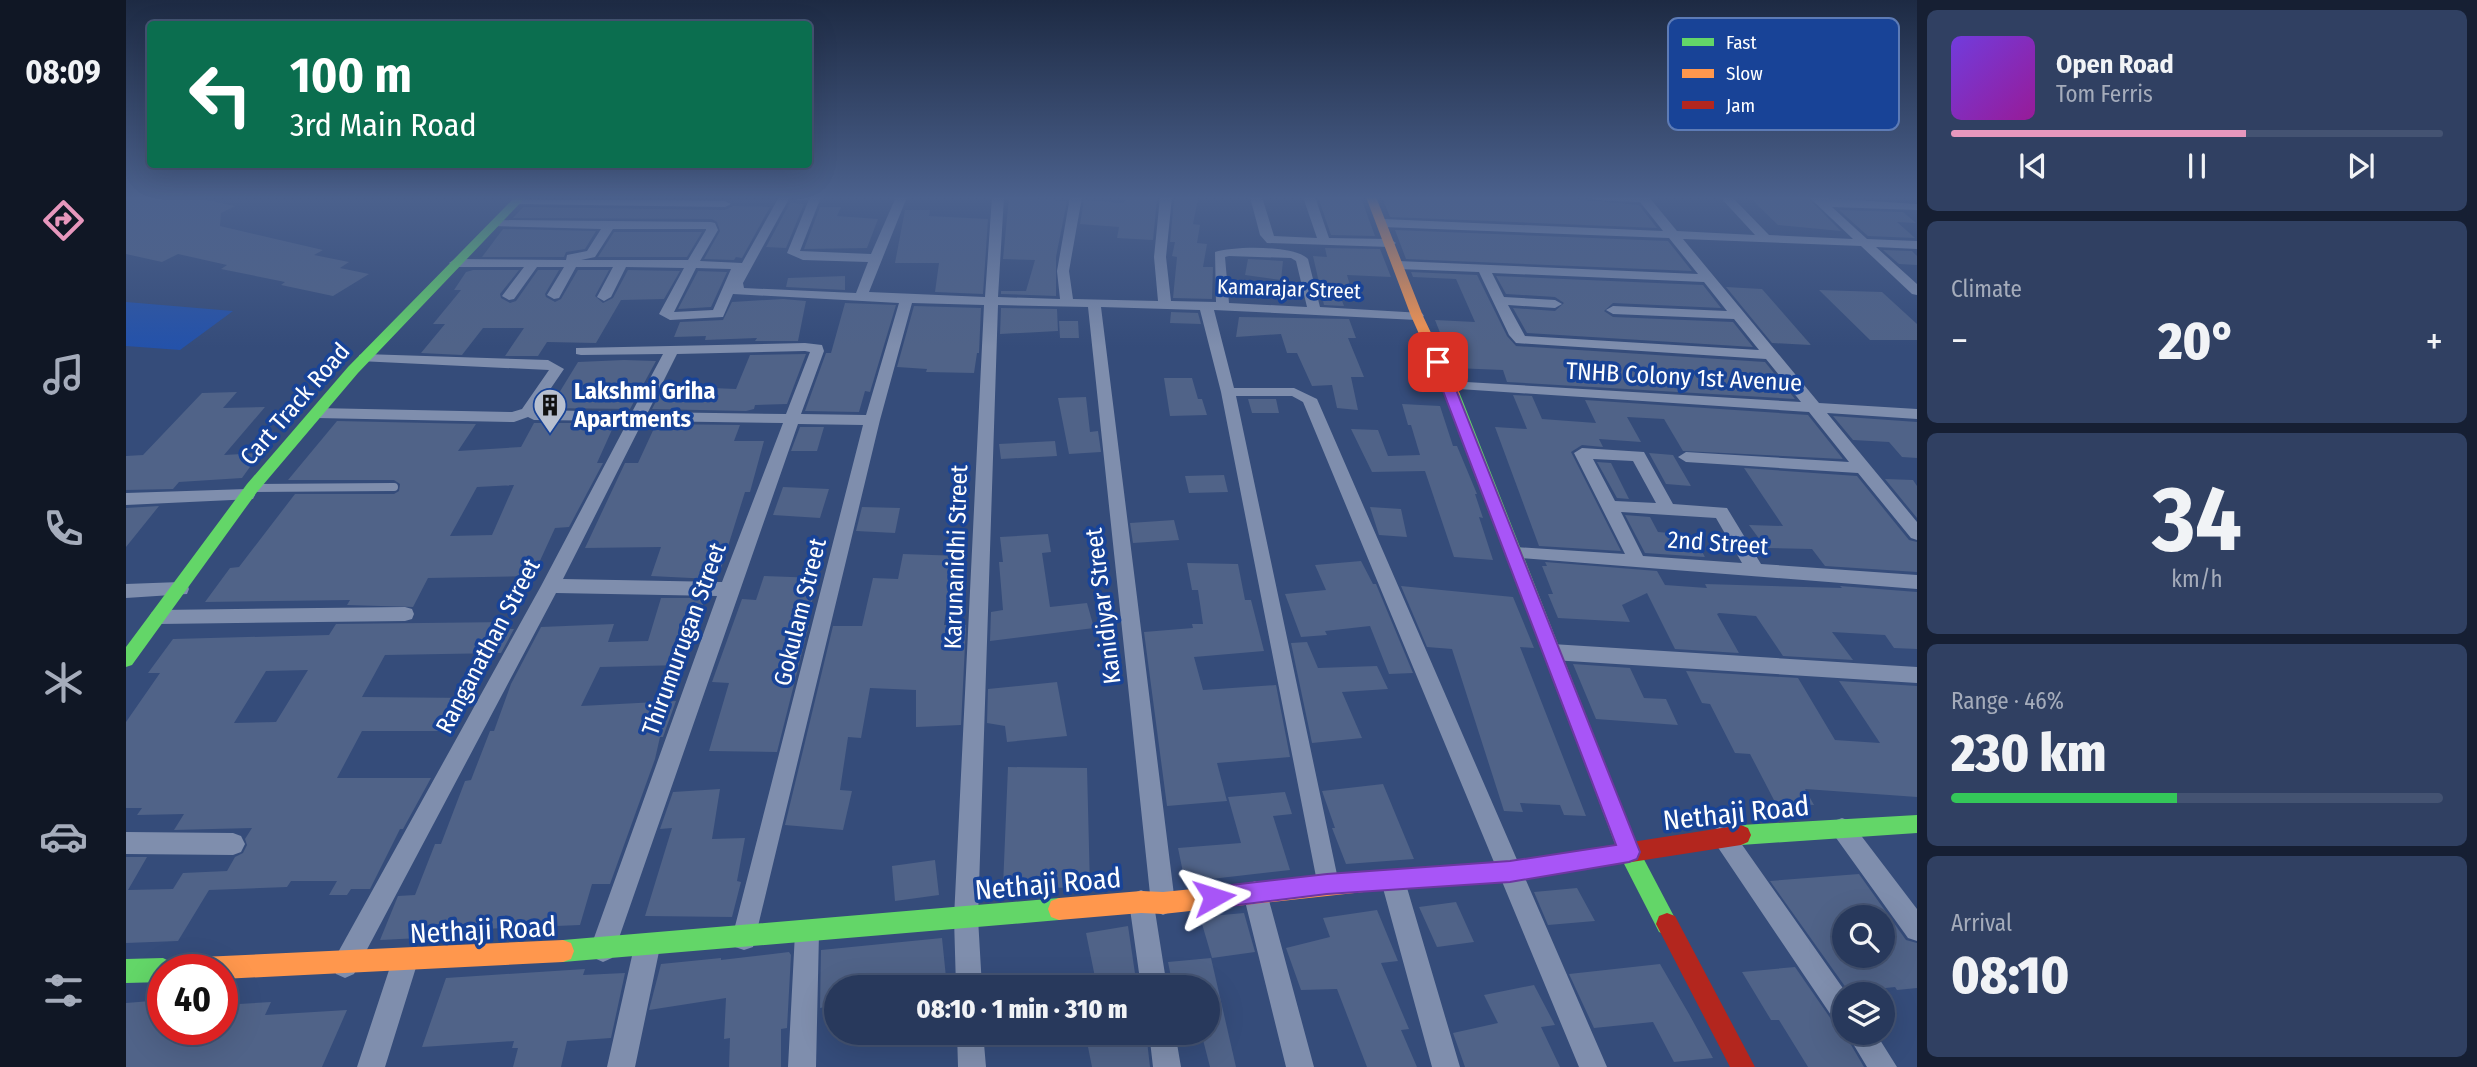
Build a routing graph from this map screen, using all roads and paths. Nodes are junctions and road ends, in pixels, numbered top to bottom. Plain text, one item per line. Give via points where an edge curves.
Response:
1 (472, 247) edge
2 (596, 247) edge
3 (701, 247) edge
4 (757, 247) edge
5 (796, 247) edge
6 (879, 247) edge
7 (995, 247) edge
8 (1067, 247) edge
9 (1161, 247) edge
10 (1391, 247) edge
11 (1682, 247) edge
12 (1868, 247) edge
13 (874, 258) junction
14 (458, 260) junction
15 (533, 264) junction
16 (572, 264) junction
17 (621, 264) junction
18 (692, 264) junction
19 (1398, 265) junction
20 (1484, 269) junction
21 (1709, 278) junction
22 (1915, 288) edge
23 (554, 295) dead end
24 (509, 296) dead end
25 (604, 298) dead end
26 (871, 298) junction
27 (907, 299) junction
28 (1499, 302) junction
29 (991, 303) junction
30 (1067, 303) junction
31 (1094, 303) junction
32 (1217, 304) junction
33 (1555, 304) dead end
34 (1165, 306) junction
35 (1313, 306) junction
36 (1613, 310) dead end
37 (1739, 315) junction
38 (1417, 316) junction
39 (672, 350) junction
40 (581, 351) dead end
41 (1771, 355) junction
42 (364, 358) junction
43 (1449, 385) junction
44 (1228, 392) junction
45 (1814, 407) junction
46 (317, 412) junction
47 (1917, 414) edge
48 (534, 415) dead end
49 (637, 417) junction
50 (793, 420) junction
51 (872, 420) junction
52 (1686, 457) dead end
53 (1863, 468) junction
54 (394, 487) dead end
55 (250, 492) junction
56 (126, 499) edge
57 (1608, 506) junction
58 (1668, 509) junction
59 (1917, 534) edge
60 (1515, 553) junction
61 (1637, 561) junction
62 (1755, 570) junction
63 (1917, 582) edge
64 (550, 586) junction
65 (180, 589) junction
66 (729, 589) junction
67 (126, 591) edge
68 (405, 614) dead end
69 (159, 617) junction
70 (1552, 652) junction
71 (129, 653) edge
72 (1917, 675) edge
73 (1917, 824) edge
74 (1842, 828) junction
75 (1723, 836) junction
76 (126, 843) edge
77 (233, 844) dead end
78 (1629, 852) junction
79 (1510, 871) junction
80 (1393, 881) junction
81 (1327, 884) junction
82 (1255, 893) junction
83 (1152, 903) junction
84 (966, 918) junction
85 (1917, 929) edge
86 (807, 933) junction
87 (744, 938) junction
88 (647, 947) junction
89 (603, 949) junction
90 (405, 961) junction
91 (345, 965) junction
92 (238, 968) edge
93 (147, 970) edge
94 (126, 971) edge
95 (968, 975) edge
96 (1154, 975) edge
97 (1832, 995) edge
98 (971, 1045) edge
99 (1164, 1045) edge
100 (1868, 1045) edge
101 (371, 1067) edge
102 (621, 1067) edge
103 (802, 1067) edge
104 (972, 1067) edge
105 (1167, 1067) edge
106 (1300, 1067) edge
107 (1446, 1067) edge
108 (1593, 1067) edge
109 (1743, 1067) edge
110 (1883, 1067) edge

1 - 14 street, Cart Track Road
2 - 14 street via 584,257
3 - 18 street
4 - 26 street, Kamarajar Street via 737,283 738,292
5 - 13 street via 793,253
6 - 13 street
7 - 29 street, Karunanidhi Street
8 - 30 street via 1063,271
9 - 34 street
10 - 19 street
11 - 21 street
12 - 22 street
13 - 26 street via 862,290
14 - 15 street
14 - 42 street, Cart Track Road
15 - 16 street
15 - 24 street
16 - 17 street
16 - 23 street
17 - 18 street
17 - 25 street
18 - 18 street via 738,266 720,313 667,315
19 - 20 street
19 - 38 street
20 - 21 street
20 - 28 street
21 - 37 street
26 - 27 street, Kamarajar Street
27 - 29 street, Kamarajar Street
27 - 51 street, Gokulam Street
28 - 33 street
28 - 41 street via 1516,335 1525,341
29 - 30 street, Kamarajar Street
29 - 84 street, Karunanidhi Street
30 - 31 street, Kamarajar Street
31 - 34 street, Kamarajar Street
31 - 83 street, Kanidiyar Street
32 - 34 street, Kamarajar Street
32 - 35 street, Kamarajar Street
32 - 35 street via 1217,259 1222,253 1294,254 1302,258
32 - 44 street
35 - 38 street, Kamarajar Street
36 - 37 street
37 - 41 street
38 - 43 street
39 - 40 street
39 - 49 street, Ranganathan Street
39 - 50 street, Thirumurugan Street via 817,348
41 - 45 street
42 - 46 street, Cart Track Road
42 - 46 street via 548,364 557,369 527,412 514,417
43 - 45 street, TNHB Colony 1st Avenue
43 - 60 street
44 - 79 street via 1294,392 1310,399
44 - 81 street
45 - 47 street, TNHB Colony 1st Avenue
45 - 53 street
46 - 55 street, Cart Track Road
48 - 49 street
49 - 50 street
49 - 64 street, Ranganathan Street
50 - 51 street
50 - 66 street, Thirumurugan Street
51 - 87 street, Gokulam Street
52 - 53 street
53 - 59 street
54 - 55 lane
55 - 56 street
55 - 65 street, Cart Track Road
57 - 58 street
57 - 58 street via 1582,453 1638,456
57 - 61 street
58 - 62 street via 1721,512
60 - 61 street, 2nd Street
60 - 70 street
61 - 62 street, 2nd Street
62 - 63 street, 2nd Street
64 - 66 street
64 - 91 street, Ranganathan Street
65 - 67 street
65 - 69 street, Cart Track Road
66 - 89 street, Thirumurugan Street
68 - 69 street
69 - 71 street, Cart Track Road
70 - 72 street
70 - 78 street
73 - 74 street, Nethaji Road
74 - 75 street, Nethaji Road
74 - 85 street
75 - 78 street, Nethaji Road
75 - 97 street
76 - 77 street
78 - 79 street, Nethaji Road
78 - 109 street
79 - 80 street, Nethaji Road
79 - 108 street
80 - 81 street, Nethaji Road
80 - 107 street
81 - 82 street, Nethaji Road
82 - 83 street, Nethaji Road
82 - 106 street
83 - 84 street, Nethaji Road
83 - 96 street, Kanidiyar Street
84 - 86 street, Nethaji Road
84 - 95 street, Karunanidhi Street
86 - 87 street, Nethaji Road
86 - 103 street
87 - 88 street, Nethaji Road
88 - 89 street, Nethaji Road
88 - 102 street
89 - 90 street, Nethaji Road
90 - 91 street, Nethaji Road
90 - 101 street
91 - 92 street, Nethaji Road
93 - 94 street
98 - 104 street
99 - 105 street
100 - 110 street

